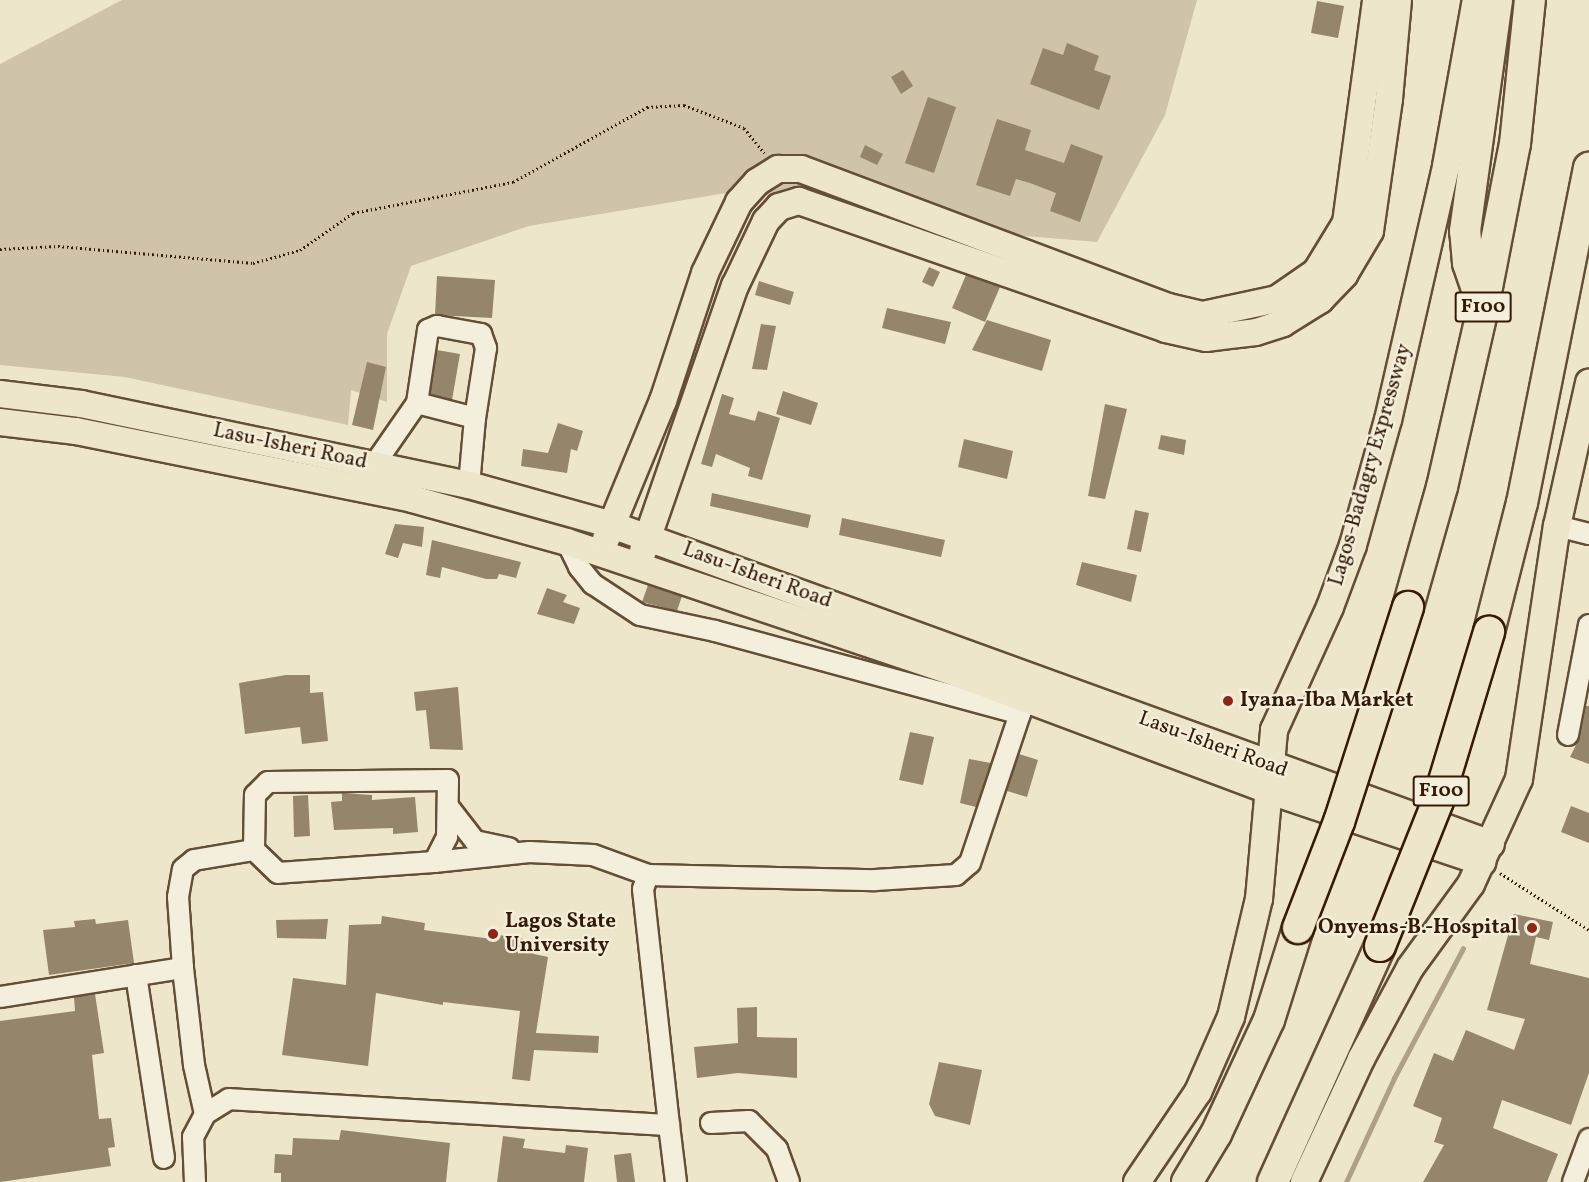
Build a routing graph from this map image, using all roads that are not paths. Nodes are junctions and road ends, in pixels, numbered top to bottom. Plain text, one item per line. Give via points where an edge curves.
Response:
1 (1376, 0) edge
2 (1398, 0) edge
3 (1476, 0) edge
4 (1497, 0) edge
5 (1530, 0) edge
6 (1589, 168) edge
7 (1589, 262) edge
8 (1483, 308) junction
9 (1560, 313) junction
10 (1589, 383) edge
11 (0, 394) edge
12 (417, 404) junction
13 (475, 418) junction
14 (0, 422) edge
15 (374, 465) junction
16 (469, 485) junction
17 (612, 525) junction
18 (1557, 526) junction
19 (1589, 534) edge
20 (648, 536) junction
21 (567, 542) junction
22 (600, 553) junction
23 (638, 566) junction
24 (1589, 625) edge
25 (1023, 707) junction
26 (1568, 735) dead end
27 (1270, 778) junction
28 (450, 809) junction
29 (254, 850) junction
30 (529, 852) junction
31 (1486, 853) junction
32 (434, 862) junction
33 (648, 875) junction
34 (183, 968) junction
35 (135, 975) junction
36 (0, 997) edge
37 (205, 1114) junction
38 (711, 1123) dead end
39 (669, 1125) junction
40 (1589, 1139) edge
41 (164, 1158) dead end
42 (195, 1182) edge
43 (676, 1182) edge
44 (789, 1182) edge
45 (1137, 1182) edge
46 (1187, 1182) edge
47 (1274, 1182) edge
48 (1304, 1182) edge
49 (1573, 1182) edge

1 - 17 main road via 1346,223 1306,282 1260,304 1203,315 1168,307 801,169 778,169 758,182 739,202 705,273 663,401
2 - 20 main road via 1370,231 1344,275 1320,300 1283,323 1256,332 1206,338 1166,329 799,201 779,207 766,221 735,286
3 - 27 main road, Lagos-Badagry Expressway via 1446,166 1388,420 1353,544 1330,607 1278,718
4 - 8 highway via 1465,231 1468,263
5 - 8 highway, F100 via 1515,144
6 - 9 highway, F100
7 - 9 highway
8 - 46 highway, F100, bridge via 1442,487 1339,822 1298,928 1269,1020 1215,1134
9 - 47 highway, F100, bridge via 1522,503 1489,632 1438,801 1380,946
10 - 18 main road
11 - 15 main road, Lasu-Isheri Road via 81,404
12 - 13 street
12 - 13 street via 428,330 437,326 481,334 486,348
12 - 15 street
13 - 16 street
14 - 21 main road, Lasu-Isheri Road via 76,431 412,499
15 - 16 main road, Lasu-Isheri Road
16 - 17 main road, Lasu-Isheri Road
17 - 20 main road, Lasu-Isheri Road
17 - 22 main road
18 - 19 street
18 - 31 main road via 1518,779
20 - 23 main road
20 - 27 main road, Lasu-Isheri Road
21 - 22 main road, Lasu-Isheri Road
21 - 25 street via 593,584 640,615
22 - 23 main road, Lasu-Isheri Road
23 - 25 main road, Lasu-Isheri Road
24 - 26 street
25 - 27 main road, Lasu-Isheri Road
25 - 33 street via 970,863 956,874 875,880
27 - 31 main road, Lasu-Isheri Road
27 - 45 main road, Lagos-Badagry Expressway via 1251,946 1231,1017 1198,1092
28 - 29 street via 448,780 268,782 255,795
28 - 30 street via 475,841
28 - 32 street via 447,837
29 - 32 street via 278,873
29 - 34 street via 194,860 183,868 177,897
30 - 32 street
30 - 33 street via 593,855
31 - 48 main road via 1410,968 1360,1059
33 - 39 street via 643,889
34 - 35 street
34 - 37 street via 194,1065
35 - 36 street
35 - 41 street
37 - 39 street via 229,1099
37 - 42 street via 193,1137
38 - 44 street via 749,1121 777,1149
39 - 43 street
40 - 49 street

